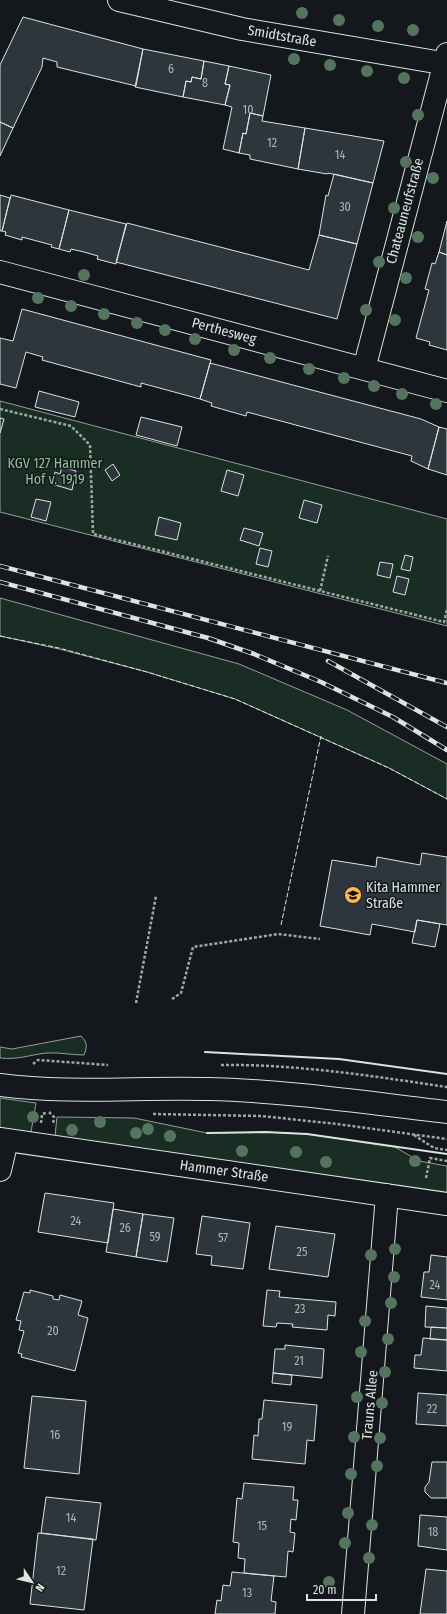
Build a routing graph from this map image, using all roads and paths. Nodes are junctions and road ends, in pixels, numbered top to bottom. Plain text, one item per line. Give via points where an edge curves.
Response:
1 (119, 0) edge
2 (446, 61) edge
3 (0, 272) edge
4 (364, 369) junction
5 (447, 391) edge
6 (0, 409) edge
7 (328, 556) dead end
8 (320, 591) junction
9 (447, 609) edge
10 (156, 896) dead end
11 (320, 939) dead end
12 (172, 999) dead end
13 (136, 1002) dead end
14 (0, 1086) edge
15 (49, 1111) dead end
16 (57, 1112) dead end
17 (447, 1112) edge
18 (150, 1114) dead end
19 (412, 1134) junction
20 (447, 1138) edge
21 (3, 1139) edge
22 (447, 1150) edge
23 (447, 1160) edge
24 (0, 1170) edge
25 (387, 1195) junction
26 (422, 1200) junction
27 (447, 1204) edge
28 (353, 1614) edge

1 - 2 street, Smidtstraße via 242,29
2 - 4 street, Chateauneufstraße
3 - 4 street, Perthesweg
4 - 5 street, Perthesweg
6 - 8 path via 71,426 90,445 93,534
7 - 8 path
8 - 9 path via 444,622
10 - 13 path
11 - 12 path via 278,934 193,947 181,993
14 - 17 street via 51,1090 209,1089 335,1098
15 - 16 path
18 - 19 path via 261,1116
19 - 20 path
19 - 22 path via 434,1148
21 - 24 street
21 - 25 street, Hammer Straße
23 - 26 path via 430,1158
25 - 26 street, Hammer Straße
25 - 28 street, Trauns Allee
26 - 27 street, Hammer Straße

